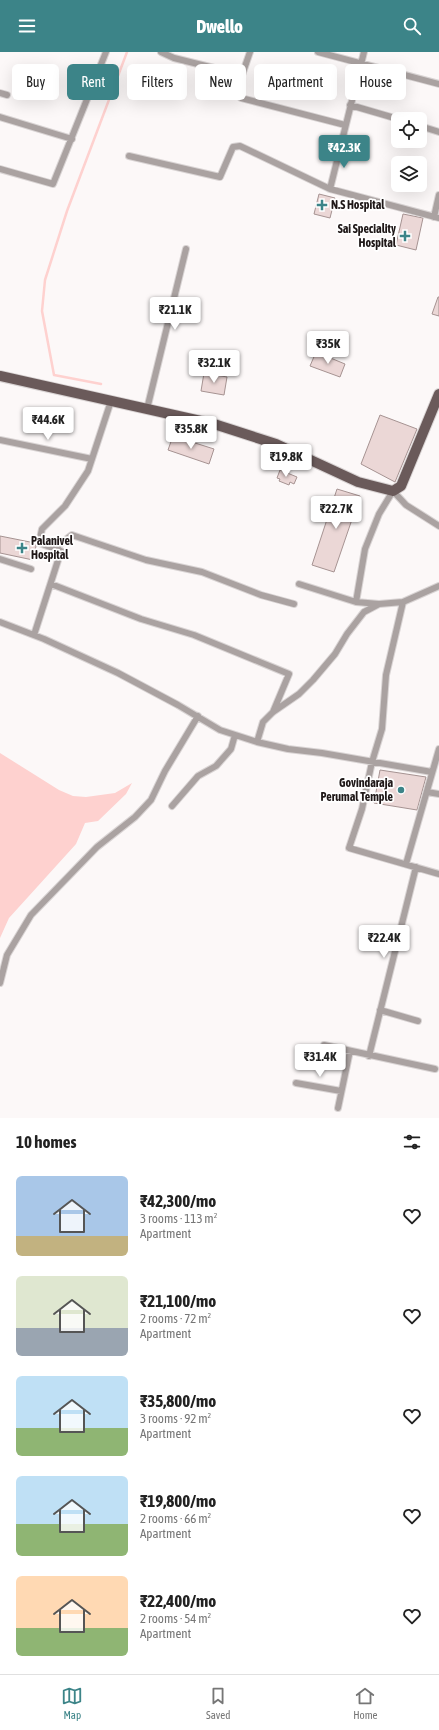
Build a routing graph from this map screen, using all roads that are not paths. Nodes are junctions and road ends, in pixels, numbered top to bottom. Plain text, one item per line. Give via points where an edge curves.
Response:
1 (106, 52) edge
2 (161, 52) edge
3 (250, 52) edge
4 (318, 52) edge
5 (364, 52) edge
6 (198, 64) edge
7 (246, 64) edge
8 (361, 64) joint
9 (406, 76) edge
10 (439, 84) edge
11 (0, 93) edge
12 (7, 95) dead end
13 (246, 99) edge
14 (351, 100) edge
15 (350, 105) junction
16 (0, 117) edge
17 (391, 117) edge
18 (345, 125) junction
19 (427, 128) edge
20 (439, 132) edge
21 (72, 139) junction
22 (129, 156) dead end
23 (0, 169) edge
24 (330, 189) junction
25 (439, 195) edge
26 (436, 218) edge
27 (186, 249) dead end
28 (0, 376) edge
29 (439, 394) edge
30 (111, 401) junction
31 (146, 409) junction
32 (0, 440) edge
33 (92, 459) junction
34 (393, 491) junction
35 (439, 526) edge
36 (55, 548) junction
37 (0, 559) edge
38 (31, 569) dead end
39 (51, 584) junction
40 (299, 584) dead end
41 (439, 586) edge
42 (356, 602) junction
43 (403, 602) junction
44 (294, 604) dead end
45 (379, 604) junction
46 (0, 622) edge
47 (34, 635) junction
48 (273, 712) junction
49 (198, 716) junction
50 (235, 735) junction
51 (257, 742) junction
52 (439, 749) edge
53 (372, 762) junction
54 (432, 772) junction
55 (427, 792) junction
56 (439, 794) edge
57 (172, 806) dead end
58 (406, 864) junction
59 (416, 867) junction
60 (439, 874) edge
61 (0, 983) edge
62 (380, 1010) junction
63 (418, 1021) dead end
64 (324, 1045) dead end
65 (350, 1051) junction
66 (369, 1056) junction
67 (435, 1069) dead end
68 (296, 1083) dead end
69 (342, 1091) junction
70 (338, 1108) dead end

1 - 21 street
2 - 6 street
3 - 7 street
4 - 8 street
5 - 8 street
9 - 10 street
11 - 12 street
13 - 18 street
14 - 15 street
15 - 17 street
15 - 18 street
16 - 21 street
18 - 24 street
19 - 20 street
21 - 23 street via 53,184
22 - 24 street via 220,177 234,147 240,146
24 - 26 street
25 - 26 street
27 - 31 street
28 - 30 main road
29 - 34 main road via 401,486
30 - 31 main road
30 - 33 street
31 - 34 main road via 214,424 276,444 358,482
32 - 33 street
33 - 36 street via 88,472 65,506 42,529 40,543
34 - 35 street via 406,505
34 - 42 street via 378,514 365,549
36 - 39 street via 61,551
36 - 44 street via 72,536 146,560 202,572 261,595
37 - 38 street
39 - 47 street
39 - 48 street via 141,619 194,635 289,674
40 - 42 street
41 - 43 street
42 - 45 street
43 - 45 street
43 - 53 street via 386,675 382,729
45 - 48 street via 364,612 313,680 299,694
46 - 47 street
47 - 49 street via 118,673
48 - 51 street via 263,722
49 - 50 street via 220,730
49 - 61 street via 151,800 135,817 96,847 31,916 7,955
50 - 51 street
50 - 57 street via 231,748 216,766 198,776
51 - 53 street
52 - 54 street
53 - 54 street
53 - 58 street via 362,809 348,848
54 - 55 street
55 - 56 street
55 - 58 street
58 - 59 street
59 - 60 street
59 - 62 street
62 - 63 street
62 - 66 street
64 - 65 street
65 - 66 street
65 - 69 street
66 - 67 street
68 - 69 street
69 - 70 street

